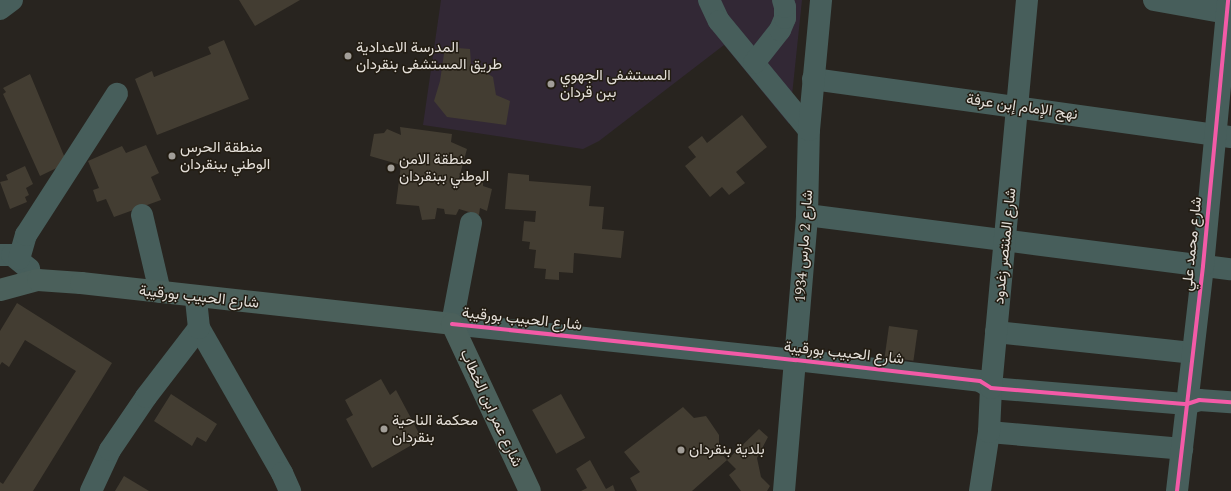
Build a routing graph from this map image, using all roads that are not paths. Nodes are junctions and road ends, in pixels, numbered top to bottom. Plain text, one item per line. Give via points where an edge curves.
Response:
1 (12, 0) edge
2 (709, 0) edge
3 (783, 0) edge
4 (821, 0) edge
5 (1027, 0) edge
6 (1154, 0) edge
7 (1228, 7) edge
8 (0, 9) edge
9 (754, 62) junction
10 (813, 79) junction
11 (117, 94) dead end
12 (1018, 106) junction
13 (809, 130) junction
14 (1223, 136) edge
15 (142, 215) dead end
16 (807, 215) junction
17 (471, 223) dead end
18 (1005, 241) junction
19 (9, 257) edge
20 (1203, 266) junction
21 (1231, 269) edge
22 (38, 280) junction
23 (0, 290) edge
24 (160, 292) junction
25 (196, 297) junction
26 (452, 324) junction
27 (199, 328) junction
28 (996, 332) junction
29 (1192, 353) junction
30 (796, 360) junction
31 (988, 381) junction
32 (1191, 398) junction
33 (1231, 402) edge
34 (989, 432) junction
35 (1182, 450) junction
36 (91, 491) edge
37 (290, 491) edge
38 (530, 491) edge
39 (784, 491) edge
40 (980, 491) edge
41 (1177, 491) edge

1 - 8 street
2 - 9 street via 719,21
3 - 9 street via 785,18 780,30
4 - 10 street, شارع 2 مارس 1934
5 - 12 street, شارع المنتصر زغدود
6 - 7 street
7 - 14 street, شارع محمد علي
9 - 13 street
10 - 12 street, نهج الإمام إبن عرفة
10 - 13 street, شارع 2 مارس 1934
11 - 19 street via 26,235
12 - 14 street, نهج الإمام إبن عرفة
12 - 18 street, شارع المنتصر زغدود
13 - 16 street, شارع 2 مارس 1934
14 - 20 street, شارع محمد علي
15 - 24 street
16 - 18 street
16 - 30 street, شارع 2 مارس 1934
17 - 26 street
18 - 20 street
18 - 28 street, شارع المنتصر زغدود
19 - 22 street
20 - 21 street
20 - 29 street, شارع محمد علي
22 - 23 main road, شارع الحبيب بورقيبة
22 - 24 main road, شارع الحبيب بورقيبة
24 - 25 main road, شارع الحبيب بورقيبة
25 - 26 main road, شارع الحبيب بورقيبة
25 - 27 street
26 - 30 street, شارع الحبيب بورقيبة
26 - 38 main road, شارع عمر ابن الخطاب
27 - 36 street via 110,450
27 - 37 street
28 - 29 street
28 - 31 street, شارع المنتصر زغدود
29 - 32 street, شارع محمد علي
30 - 31 street, شارع الحبيب بورقيبة
30 - 39 street, شارع 2 مارس 1934
31 - 32 street, شارع الحبيب بورقيبة
31 - 34 street, شارع المنتصر زغدود
32 - 33 street, شارع الحبيب بورقيبة
32 - 35 street, شارع محمد علي
34 - 35 street
34 - 40 street, شارع المنتصر زغدود
35 - 41 street, شارع محمد علي

